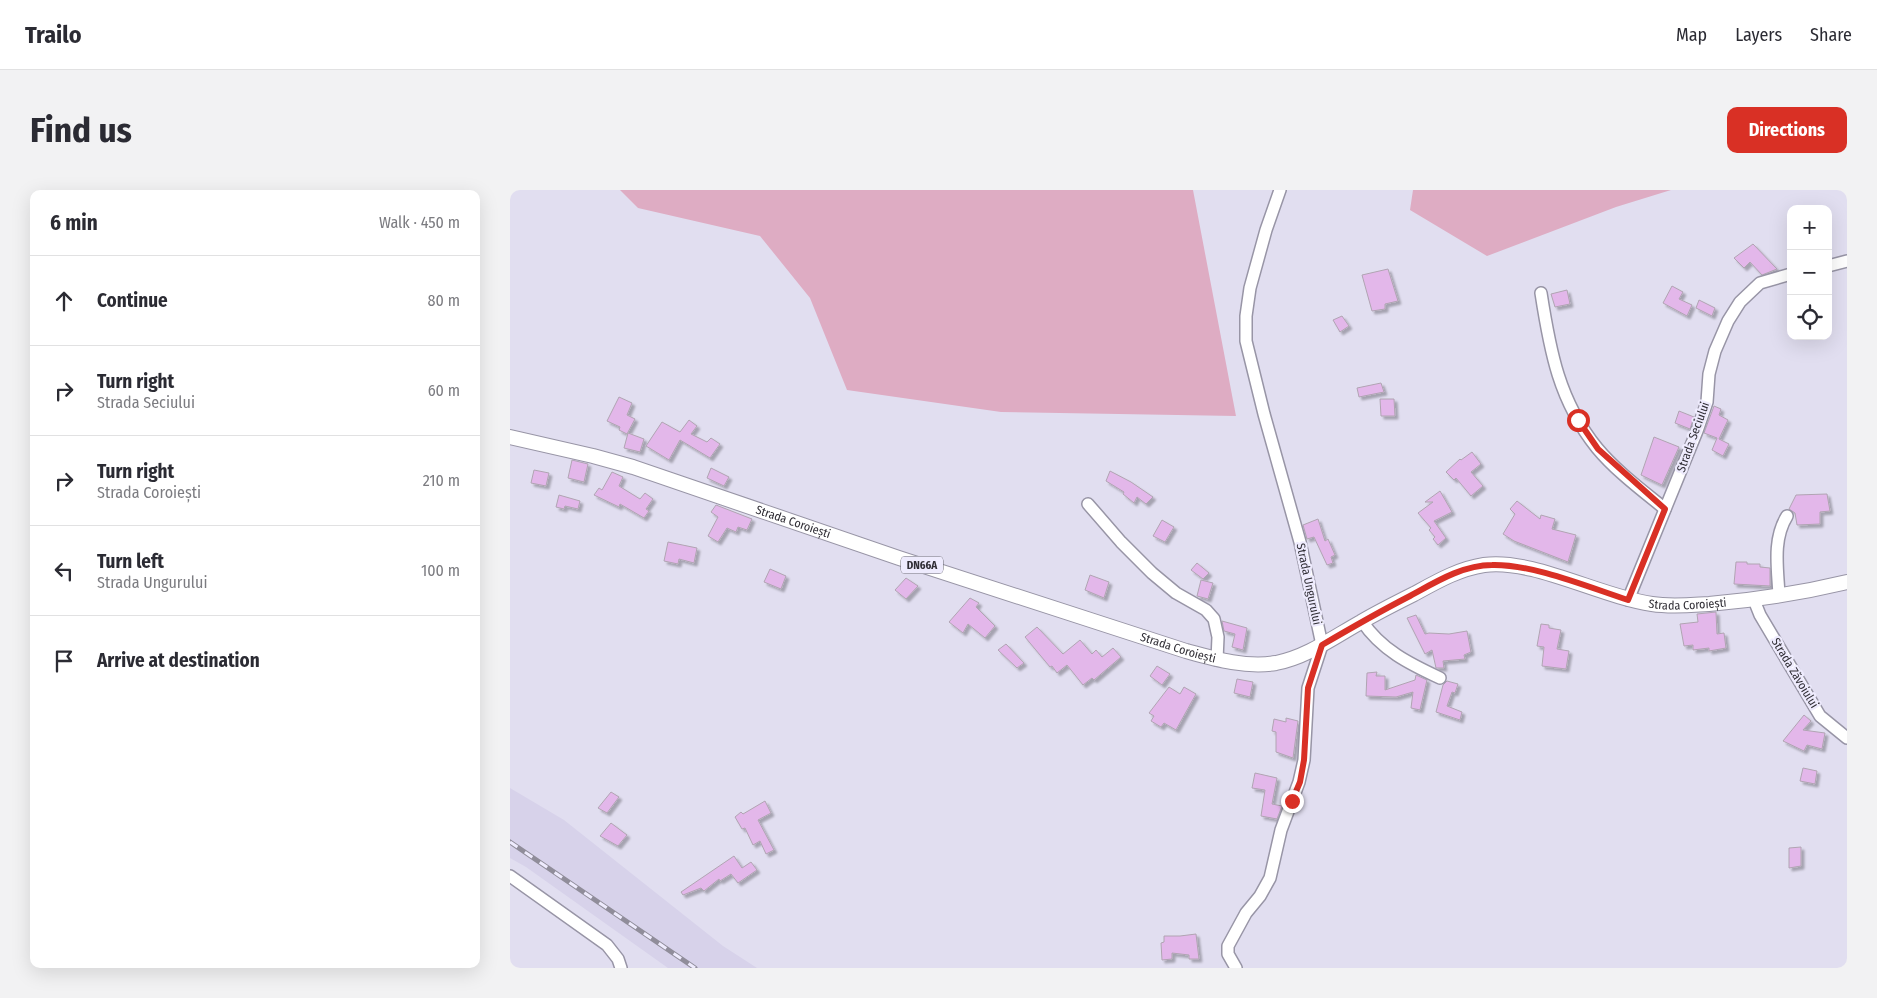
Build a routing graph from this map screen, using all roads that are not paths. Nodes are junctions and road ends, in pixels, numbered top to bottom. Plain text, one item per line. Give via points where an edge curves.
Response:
1 (1280, 190) edge
2 (1847, 261) edge
3 (1832, 265) edge
4 (1787, 275) edge
5 (1542, 293) dead end
6 (510, 437) edge
7 (1088, 504) dead end
8 (1665, 509) junction
9 (1787, 516) dead end
10 (1847, 582) edge
11 (1779, 596) junction
12 (1628, 600) junction
13 (1754, 600) junction
14 (1362, 621) junction
15 (1327, 642) junction
16 (1217, 660) junction
17 (1440, 678) dead end
18 (1847, 738) edge
19 (510, 876) edge
20 (621, 968) edge
21 (1236, 968) edge

1 - 15 street, Strada Ungurului via 1250,288 1246,341
2 - 3 street
4 - 8 street, Strada Seciului via 1760,283 1740,302 1728,321 1715,350 1704,412
5 - 8 street via 1550,348 1561,387 1578,420 1598,449
6 - 16 main road, Strada Coroiești / DN66A via 633,467 908,561
7 - 16 street via 1152,573 1176,593 1206,610 1214,620 1218,637
8 - 12 street, Strada Seciului
9 - 11 street via 1780,527 1777,552
10 - 11 main road, Strada Coroiești / DN66A
11 - 13 main road, Strada Coroiești / DN66A
12 - 13 main road, Strada Coroiești / DN66A via 1654,605
12 - 14 main road, Strada Coroiești / DN66A via 1540,572 1492,565 1442,578
13 - 18 street, Strada Zăvoiului via 1820,716
14 - 15 main road, Strada Coroiești / DN66A
14 - 17 street via 1386,648
15 - 16 main road, Strada Coroiești / DN66A via 1275,663 1244,664
15 - 21 street via 1308,688 1300,782 1280,830 1270,878 1228,946 1228,954
19 - 20 street via 607,945 618,958

